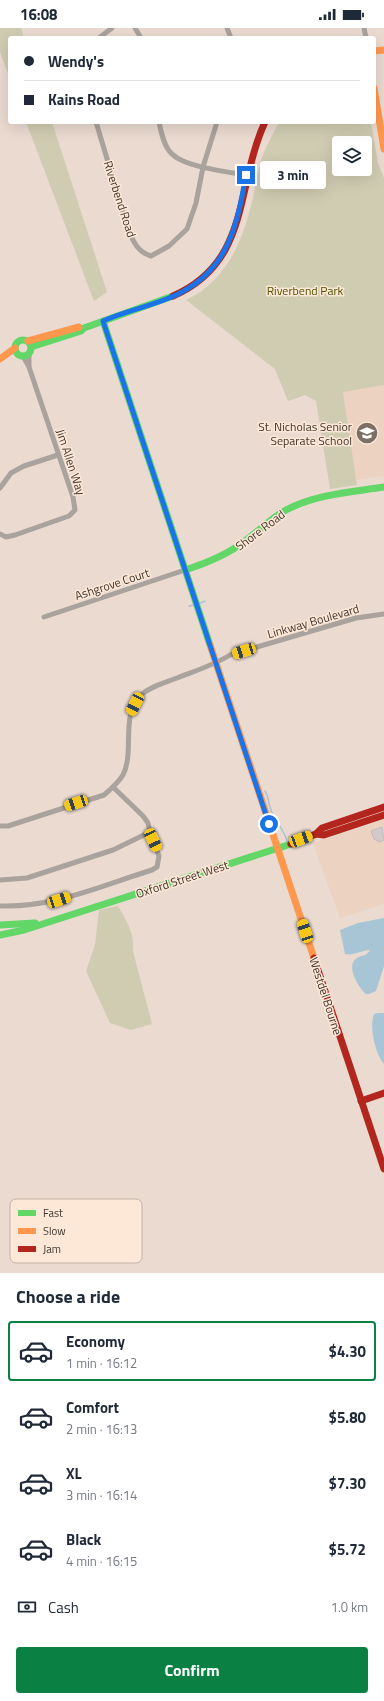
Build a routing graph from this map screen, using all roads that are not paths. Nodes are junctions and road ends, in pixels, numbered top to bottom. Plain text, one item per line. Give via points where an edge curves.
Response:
1 (112, 28) edge
2 (102, 36) edge
3 (376, 100) edge
4 (97, 124) edge
5 (160, 124) edge
6 (216, 124) edge
7 (264, 124) edge
8 (384, 149) edge
9 (203, 167) junction
10 (246, 175) junction
11 (103, 321) junction
12 (24, 350) junction
13 (2, 357) edge
14 (58, 455) junction
15 (384, 487) edge
16 (0, 488) edge
17 (0, 534) edge
18 (185, 570) junction
19 (384, 614) edge
20 (44, 617) dead end
21 (216, 664) junction
22 (113, 787) junction
23 (384, 808) edge
24 (384, 815) edge
25 (0, 826) edge
26 (150, 832) junction
27 (316, 834) junction
28 (277, 849) junction
29 (0, 880) edge
30 (0, 906) edge
31 (47, 922) junction
32 (0, 925) edge
33 (0, 935) edge
34 (384, 1093) edge
35 (361, 1101) junction
36 (384, 1169) edge

1 - 2 street
3 - 8 street
4 - 9 street, Riverbend Road via 130,232 143,254 151,256 169,246 187,229 196,203
5 - 9 street via 171,154
6 - 9 street, Riverbend Road
7 - 10 street
9 - 10 street
10 - 11 street via 236,224 226,250 215,264 197,282 178,294
11 - 12 street via 84,328 78,327
11 - 18 street, Westdel Bourne
12 - 13 street
12 - 14 street, Jim Allen Way
14 - 16 street via 11,473
14 - 17 street, Jim Allen Way via 75,510 70,516 15,535 6,537
15 - 18 street, Shore Road via 336,494 294,506 275,516 236,549 214,561
18 - 20 street, Ashgrove Court
18 - 21 street, Westdel Bourne
19 - 21 street, Linkway Boulevard via 366,615 230,655
21 - 22 street, Linkway Boulevard via 156,685 141,696 131,712 126,766
21 - 28 street, Westdel Bourne
22 - 25 street, Linkway Boulevard via 104,795 8,826
22 - 26 street via 143,816
23 - 27 street, Oxford Street West via 322,828
24 - 27 street, Oxford Street West via 324,835
26 - 29 street via 113,850 27,878
26 - 30 street via 159,856 157,867 152,870 59,900
27 - 28 street, Oxford Street West
28 - 31 street, Oxford Street West
28 - 35 street, Westdel Bourne
31 - 32 street, Oxford Street West
31 - 33 street, Oxford Street West
34 - 35 street
35 - 36 street, Westdel Bourne

